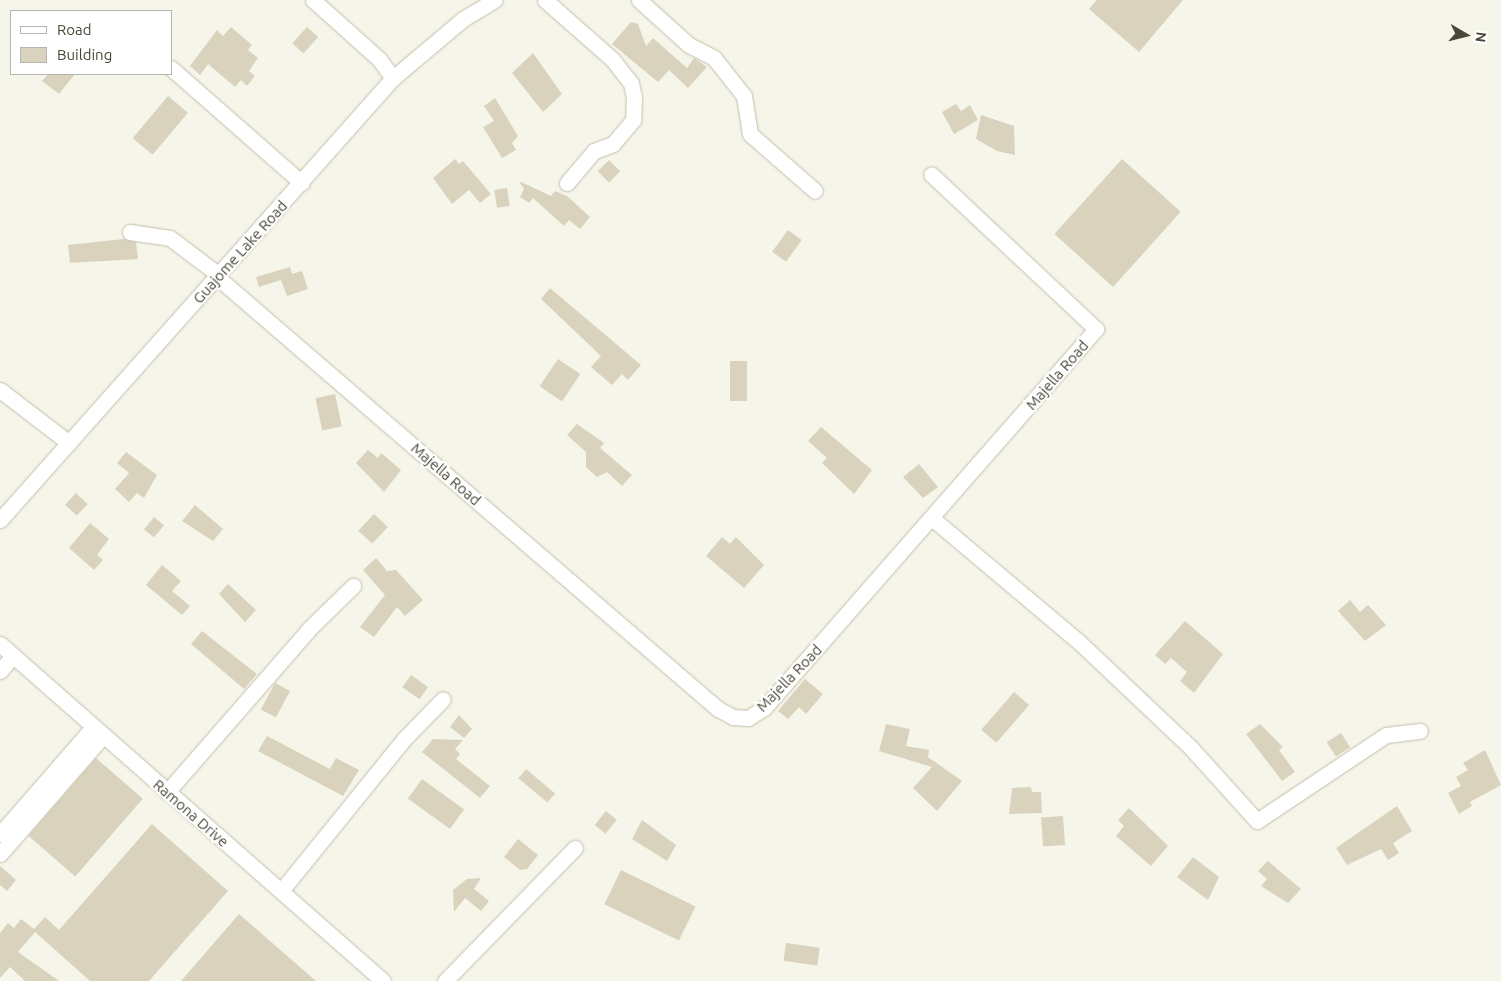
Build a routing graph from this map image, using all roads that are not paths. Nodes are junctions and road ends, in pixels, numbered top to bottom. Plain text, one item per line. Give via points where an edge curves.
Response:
1 (314, 0) edge
2 (495, 0) edge
3 (545, 0) edge
4 (639, 0) edge
5 (172, 69) edge
6 (393, 78) junction
7 (931, 174) dead end
8 (302, 183) junction
9 (567, 183) dead end
10 (815, 191) dead end
11 (130, 232) dead end
12 (218, 276) junction
13 (0, 390) edge
14 (69, 444) junction
15 (933, 518) junction
16 (0, 520) edge
17 (353, 586) dead end
18 (0, 644) edge
19 (13, 656) junction
20 (0, 671) edge
21 (443, 699) dead end
22 (1420, 731) dead end
23 (98, 732) junction
24 (167, 792) junction
25 (0, 834) edge
26 (575, 848) dead end
27 (0, 854) edge
28 (281, 892) junction
29 (383, 981) edge
30 (445, 981) edge

1 - 6 street
2 - 6 street, Guajome Lake Road via 463,19
3 - 9 street via 612,59 632,83 634,96 633,120 613,144 594,151
4 - 10 street via 688,45 714,58 744,96 750,134
5 - 8 street
6 - 8 street, Guajome Lake Road
7 - 15 street, Majella Road via 1096,329
8 - 12 street, Guajome Lake Road
11 - 12 street, Majella Road via 170,238
12 - 14 street, Guajome Lake Road
12 - 15 street, Majella Road via 732,717 748,718 764,708
13 - 14 street
14 - 16 street, Guajome Lake Road
15 - 22 street via 1078,641 1192,748 1248,816 1257,821 1386,735
17 - 24 street via 309,629
18 - 19 street, Ramona Drive
19 - 20 street
19 - 23 street, Ramona Drive
21 - 28 street via 405,738
23 - 24 street, Ramona Drive
23 - 25 street
23 - 27 street
24 - 28 street, Ramona Drive
26 - 30 street
28 - 29 street, Ramona Drive

